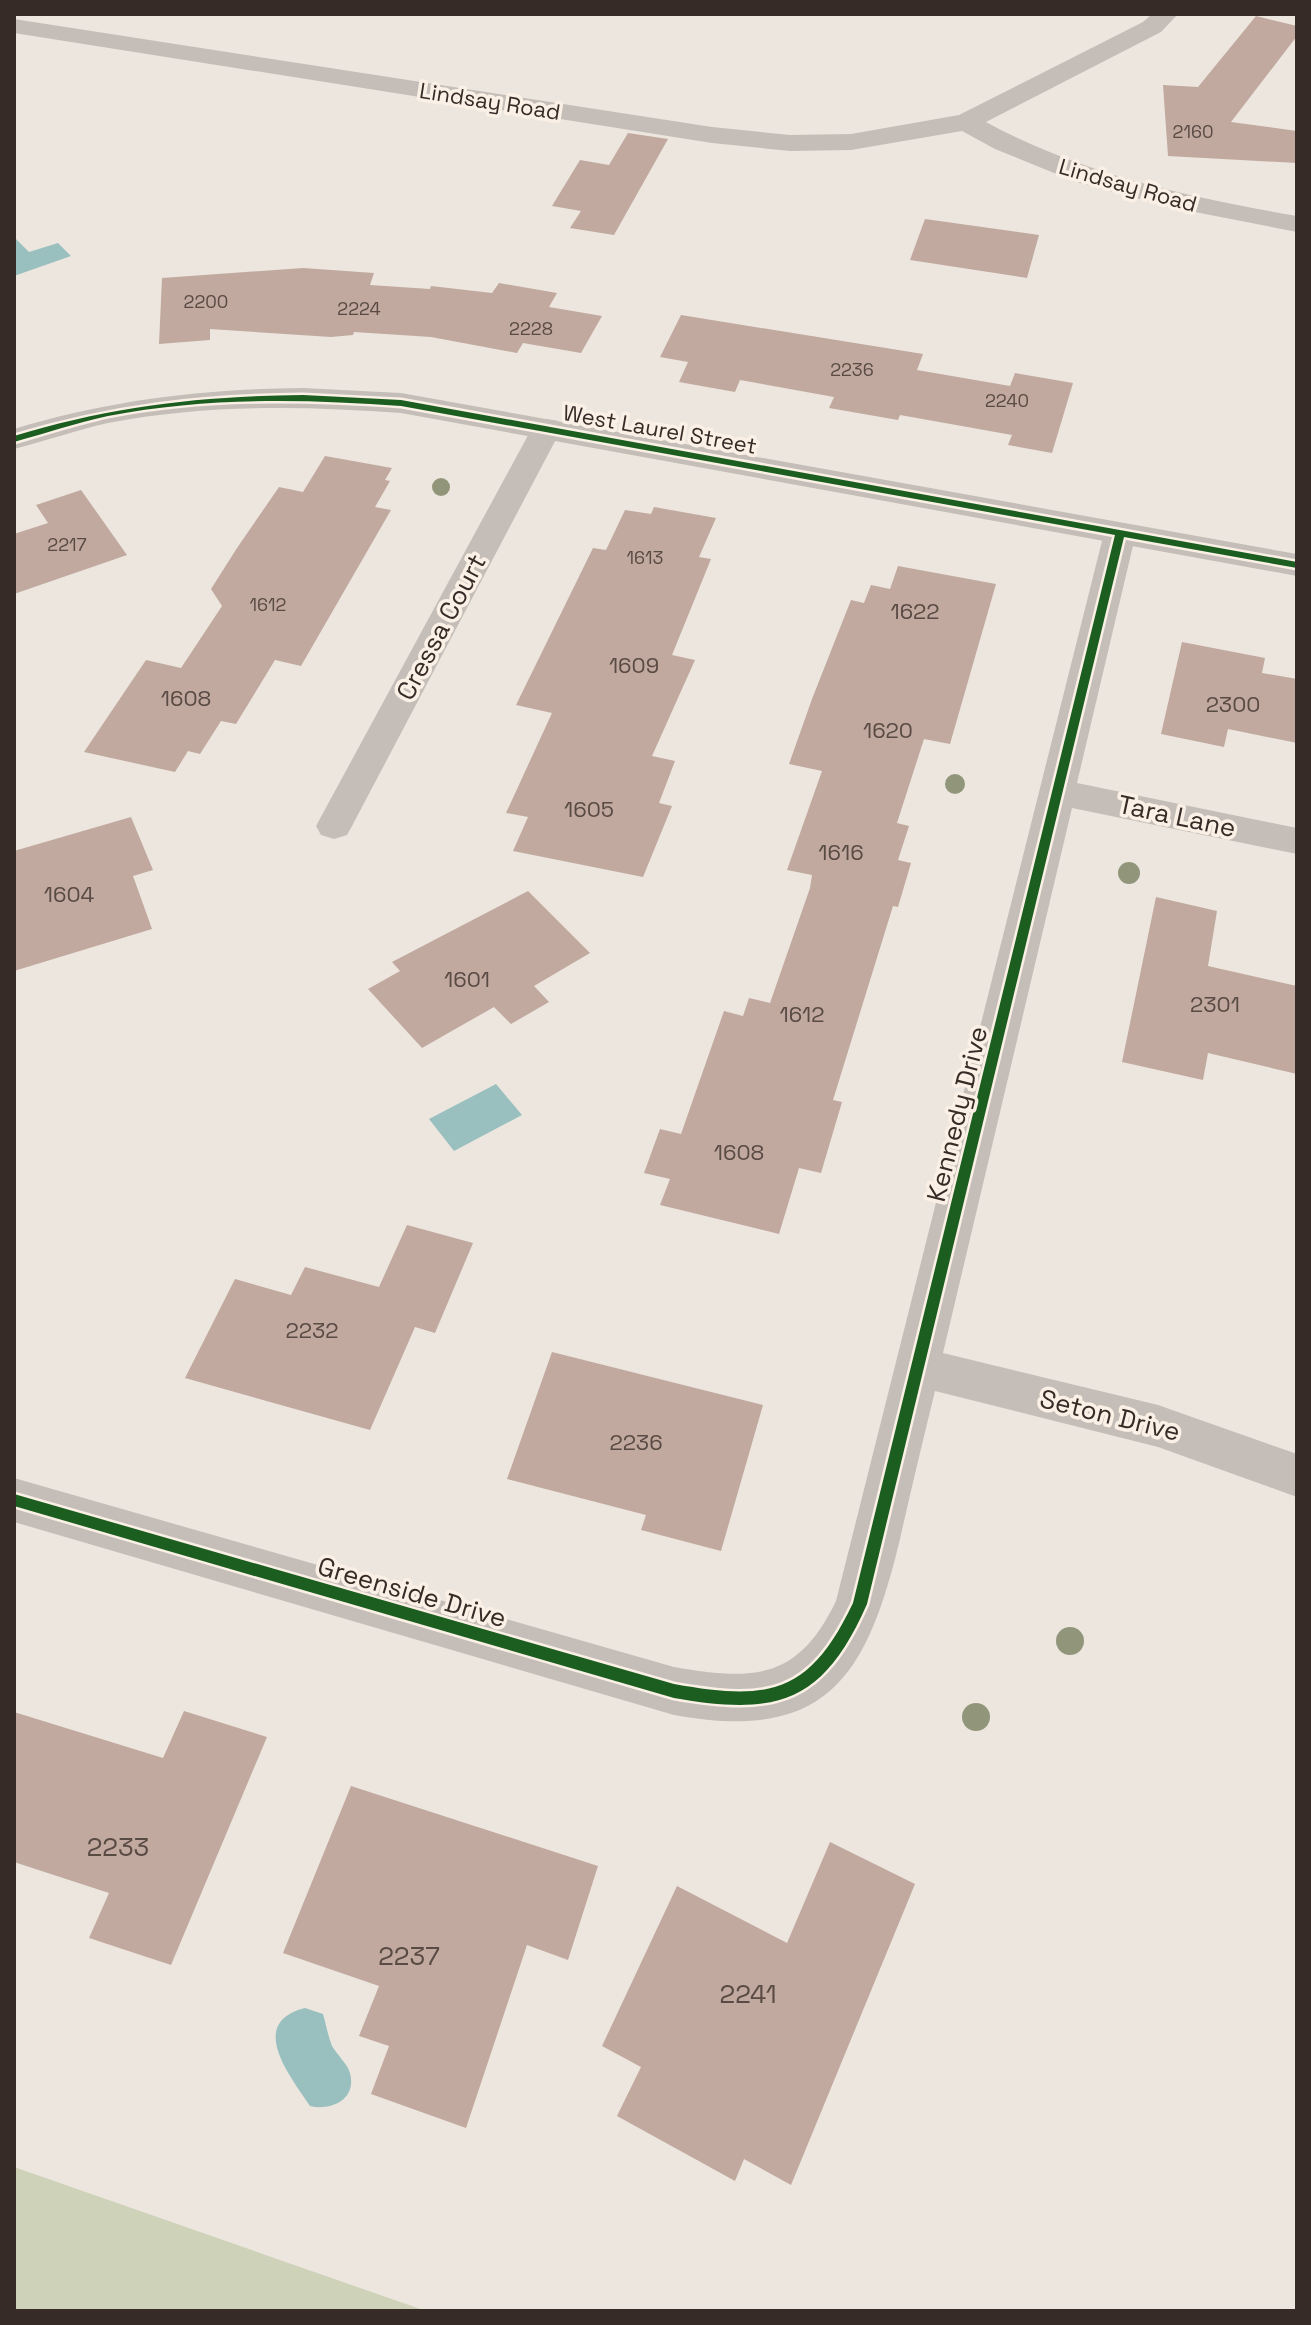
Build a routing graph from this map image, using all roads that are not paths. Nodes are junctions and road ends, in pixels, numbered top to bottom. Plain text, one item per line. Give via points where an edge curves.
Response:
1 (1166, 14) edge
2 (14, 26) edge
3 (966, 122) junction
4 (1297, 224) edge
5 (547, 428) junction
6 (14, 439) edge
7 (1120, 533) junction
8 (1297, 565) edge
9 (1058, 792) junction
10 (334, 826) dead end
11 (1297, 841) edge
12 (918, 1367) junction
13 (1297, 1476) edge
14 (14, 1500) edge
15 (799, 1685) joint

1 - 3 street, Lindsay Road via 1152,27
2 - 3 street, Lindsay Road via 743,138 851,142
3 - 4 street, Lindsay Road via 1082,176
5 - 6 street, West Laurel Street via 401,403 268,397 150,407
5 - 7 street, West Laurel Street
5 - 10 street, Cressa Court
7 - 8 street, West Laurel Street
7 - 9 street, Kennedy Drive
9 - 11 street, Tara Lane
9 - 12 street, Kennedy Drive
12 - 13 street, Seton Drive via 1189,1434
12 - 15 street, Kennedy Drive via 860,1604 832,1658
14 - 15 street, Greenside Drive via 674,1691 722,1701 767,1700

